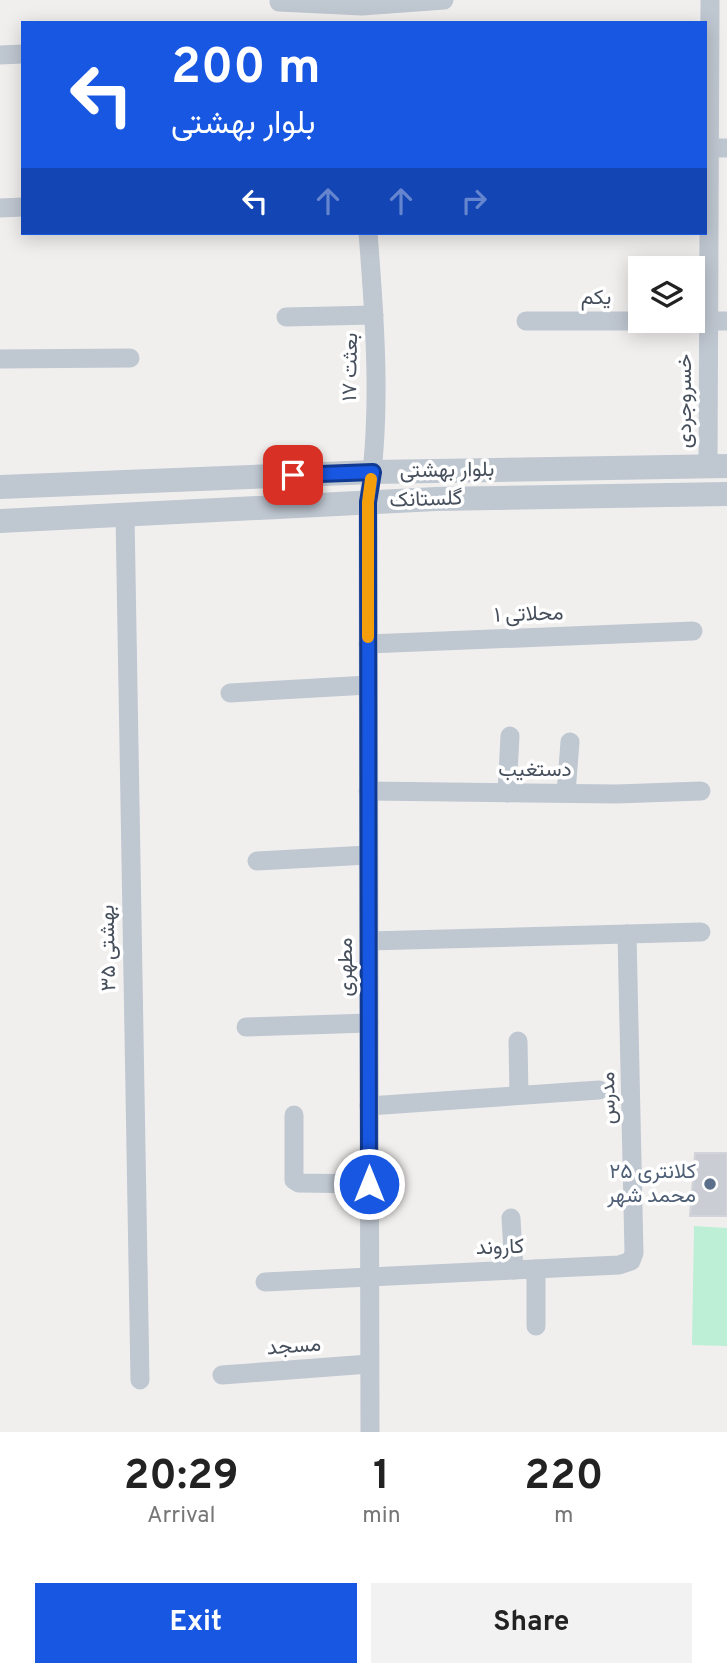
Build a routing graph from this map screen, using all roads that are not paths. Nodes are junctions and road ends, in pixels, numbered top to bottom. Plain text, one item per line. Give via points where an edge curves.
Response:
1 (444, 0) edge
2 (710, 0) edge
3 (279, 2) dead end
4 (362, 10) edge
5 (707, 38) edge
6 (21, 54) edge
7 (0, 55) edge
8 (718, 148) edge
9 (707, 185) edge
10 (21, 207) edge
11 (0, 208) edge
12 (368, 235) edge
13 (374, 315) junction
14 (286, 317) dead end
15 (526, 321) dead end
16 (718, 321) edge
17 (130, 358) dead end
18 (0, 359) edge
19 (717, 466) edge
20 (373, 472) junction
21 (0, 488) edge
22 (727, 494) edge
23 (368, 502) junction
24 (125, 515) junction
25 (0, 521) edge
26 (693, 631) dead end
27 (368, 644) junction
28 (368, 685) junction
29 (230, 693) dead end
30 (510, 736) dead end
31 (570, 742) dead end
32 (368, 790) junction
33 (701, 791) dead end
34 (508, 793) junction
35 (566, 793) junction
36 (368, 855) junction
37 (257, 861) dead end
38 (702, 932) dead end
39 (627, 934) junction
40 (369, 941) junction
41 (369, 1023) junction
42 (246, 1027) dead end
43 (518, 1041) dead end
44 (599, 1090) dead end
45 (519, 1096) junction
46 (369, 1106) junction
47 (293, 1115) dead end
48 (369, 1184) junction
49 (511, 1218) dead end
50 (631, 1261) joint
51 (536, 1269) junction
52 (514, 1270) junction
53 (369, 1276) junction
54 (265, 1282) dead end
55 (536, 1326) dead end
56 (369, 1364) junction
57 (222, 1375) dead end
58 (140, 1380) dead end
59 (370, 1432) edge

1 - 4 street
2 - 5 street, خسروجردی
3 - 4 street
5 - 8 street, خسروجردی
6 - 7 street
8 - 9 street, خسروجردی
9 - 16 street, خسروجردی
10 - 11 street
12 - 13 street, بعثت ۱۷
13 - 14 street
13 - 20 street, بعثت ۱۷
15 - 16 street, یکم
16 - 19 street, خسروجردی
17 - 18 street
19 - 20 street, بلوار بهشتی
20 - 21 street, بلوار بهشتی
20 - 23 street, بعثت ۱۷
22 - 23 street, گلستانک
23 - 24 street, گلستانک
23 - 27 street, مطهری
24 - 25 street, گلستانک
24 - 58 street, بهشتی ۳۵
26 - 27 street, محلاتی ۱
27 - 28 street, مطهری
28 - 29 street
28 - 32 street, مطهری
30 - 34 street
31 - 35 street
32 - 34 street, دستغیب
32 - 36 street, مطهری
33 - 35 street, دستغیب
34 - 35 street, دستغیب
36 - 37 street
36 - 40 street, مطهری
38 - 39 street
39 - 40 street
39 - 50 street, مدرس
40 - 41 street, مطهری
41 - 42 street
41 - 46 street, مطهری
43 - 45 street
44 - 45 street
45 - 46 street
46 - 48 street, مطهری
47 - 48 street via 294,1180
48 - 53 street, مطهری
49 - 52 street
50 - 51 street, کاروند
51 - 52 street, کاروند
51 - 55 street
52 - 53 street, کاروند
53 - 54 street, کاروند
53 - 56 street, مطهری
56 - 57 street, مسجد
56 - 59 street, مطهری

